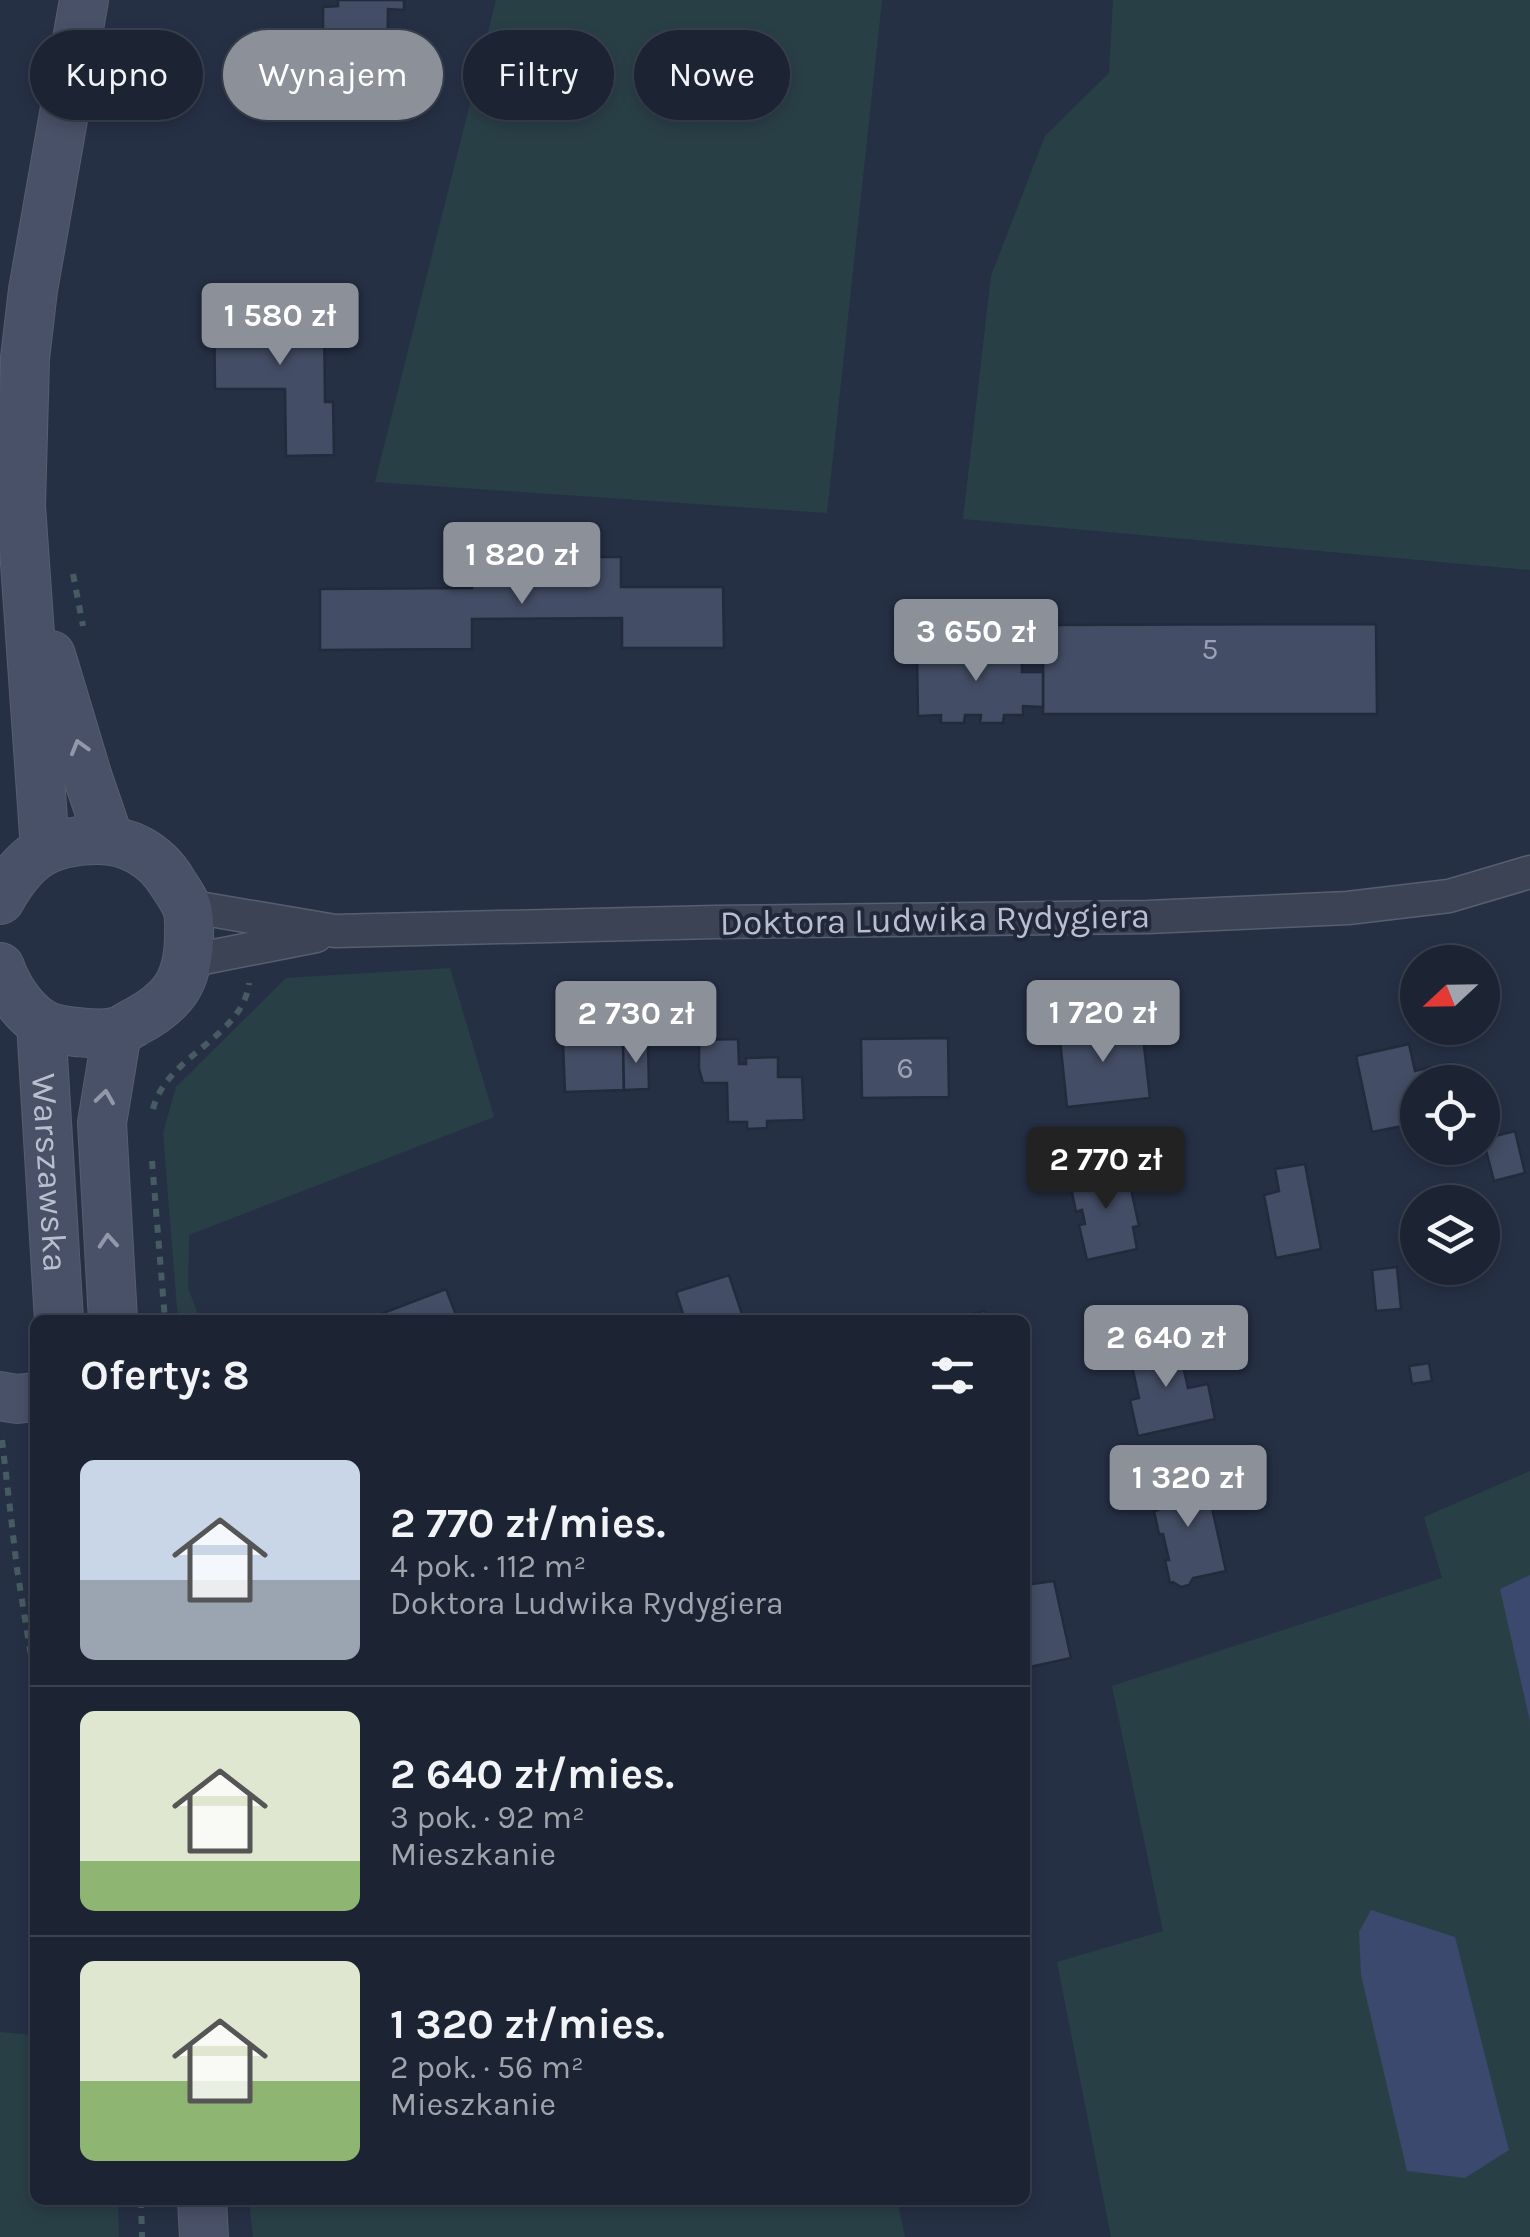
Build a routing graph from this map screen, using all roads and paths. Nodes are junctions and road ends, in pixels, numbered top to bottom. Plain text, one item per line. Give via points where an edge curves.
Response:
1 (84, 0) edge
2 (50, 574) junction
3 (85, 634) dead end
4 (109, 839) junction
5 (44, 848) junction
6 (1530, 872) edge
7 (0, 900) edge
8 (187, 906) junction
9 (335, 931) junction
10 (249, 950) junction
11 (188, 961) junction
12 (0, 967) edge
13 (41, 1023) junction
14 (116, 1032) junction
15 (152, 1115) dead end
16 (151, 1145) dead end
17 (59, 1315) edge
18 (113, 1315) edge
19 (165, 1315) edge
20 (0, 1396) edge
21 (30, 1398) edge
22 (0, 1426) edge
23 (30, 1652) edge
24 (142, 2205) edge
25 (202, 2205) edge
26 (142, 2237) edge
27 (204, 2237) edge

1 - 2 main road via 25,358 21,506
2 - 3 path
4 -> 2 main road via 88,778
2 - 5 main road
4 - 5 main road
4 - 8 main road via 148,856
5 - 7 main road
6 - 9 street, Doktora Ludwika Rydygiera via 1449,896 1348,908
8 - 9 street, Doktora Ludwika Rydygiera
8 - 11 main road
9 - 10 street, Doktora Ludwika Rydygiera
10 - 11 street, Doktora Ludwika Rydygiera
10 - 15 path via 248,992 238,1012 164,1083
11 - 14 main road via 164,1002
12 - 13 main road via 17,999
13 - 14 main road via 72,1032
13 - 17 main road, Warszawska
18 -> 14 main road, Warszawska via 102,1123
16 - 19 path
20 - 21 main road
22 - 23 path
24 - 26 path
25 - 27 main road

